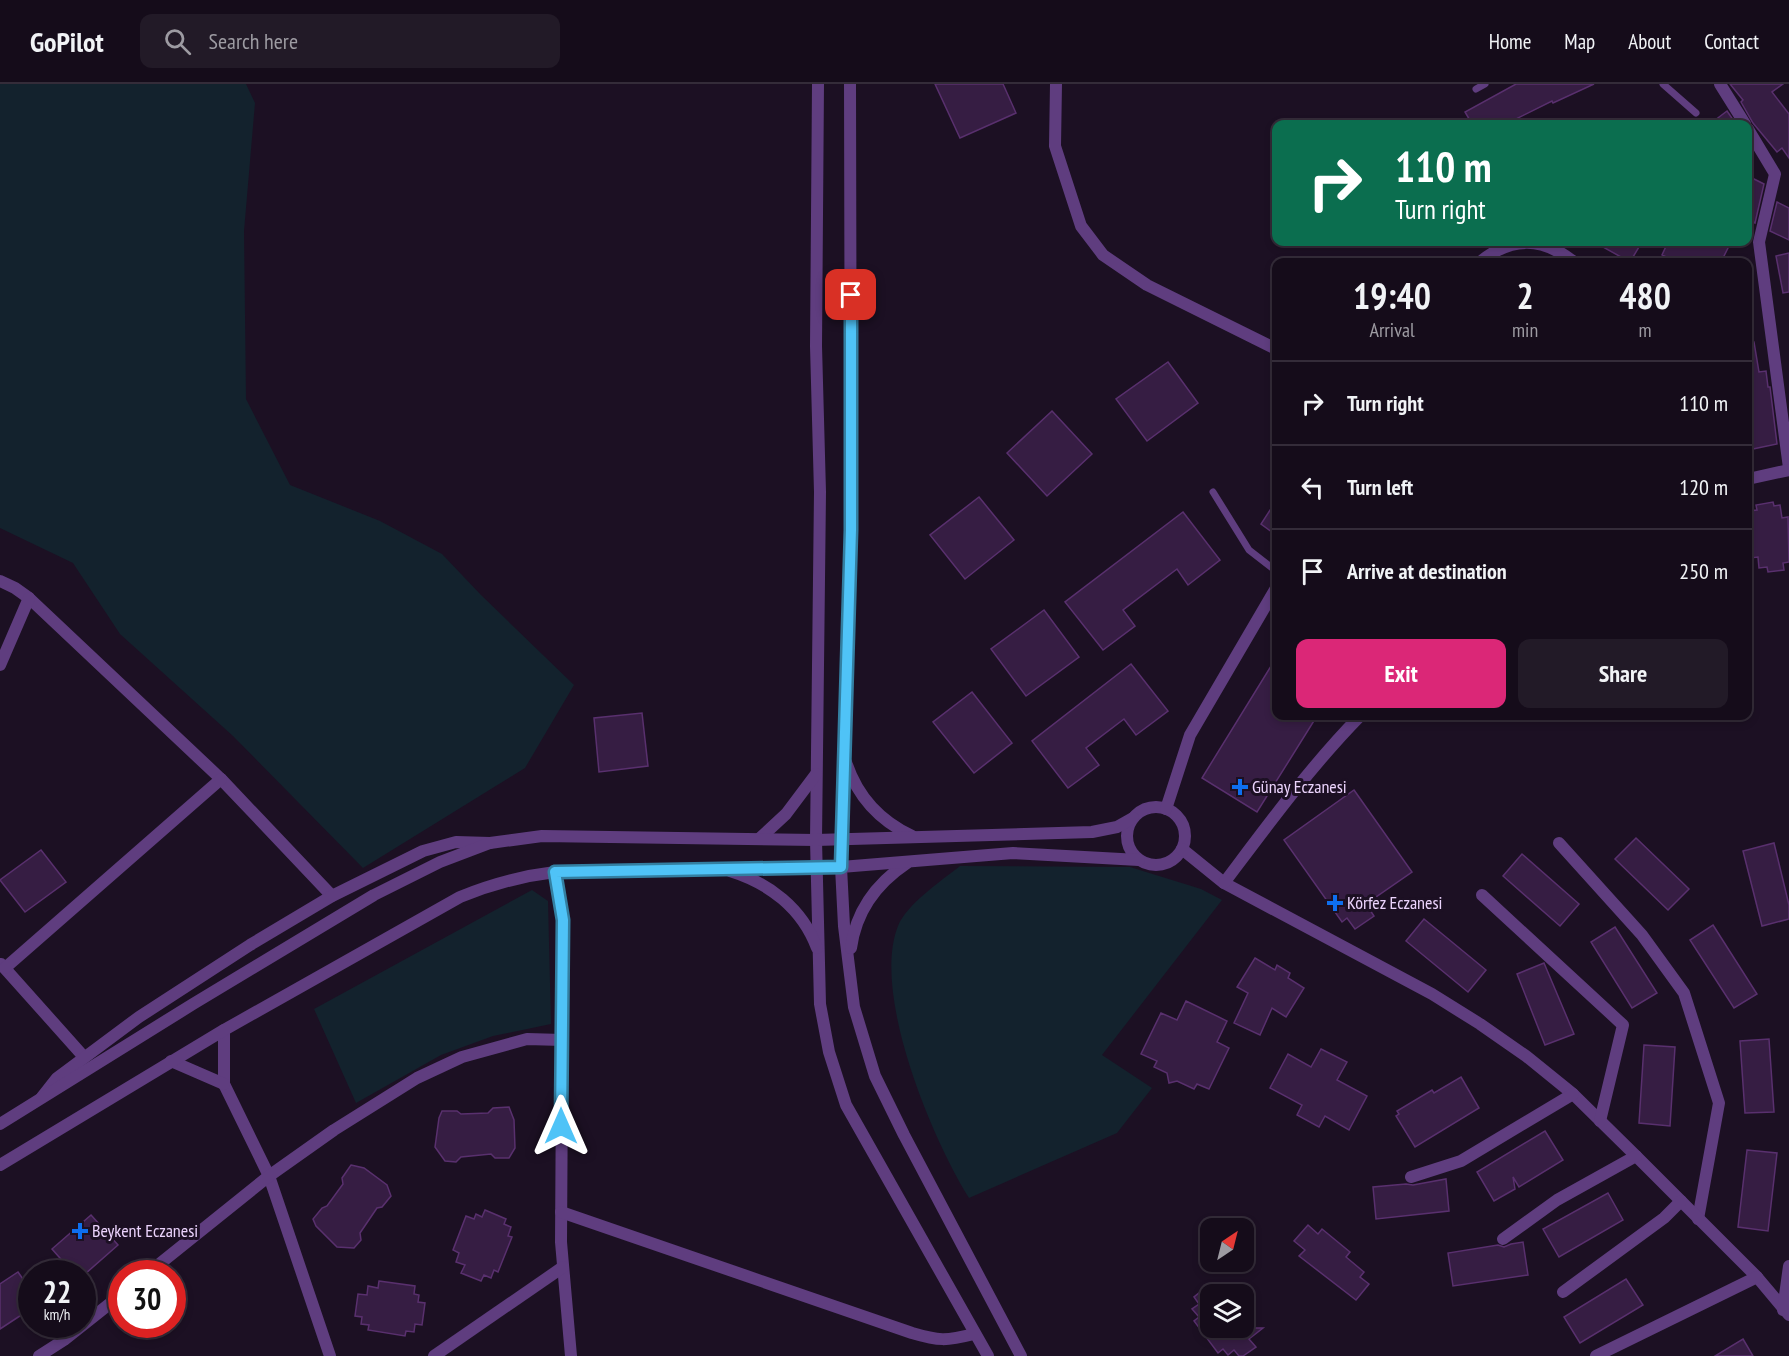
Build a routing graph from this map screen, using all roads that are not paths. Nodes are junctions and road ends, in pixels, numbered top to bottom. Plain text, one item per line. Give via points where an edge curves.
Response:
1 (818, 84) edge
2 (850, 84) edge
3 (1056, 84) edge
4 (1485, 84) edge
5 (1720, 84) edge
6 (1668, 85) edge
7 (1476, 89) dead end
8 (1696, 113) dead end
9 (1742, 120) edge
10 (1752, 136) edge
11 (1507, 246) edge
12 (1540, 246) edge
13 (1487, 258) edge
14 (1567, 258) edge
15 (1272, 347) edge
16 (1789, 469) edge
17 (1752, 478) edge
18 (1213, 492) dead end
19 (1272, 568) edge
20 (0, 581) edge
21 (1272, 595) edge
22 (29, 598) junction
23 (0, 665) edge
24 (1356, 720) edge
25 (844, 757) junction
26 (816, 773) junction
27 (221, 779) junction
28 (1166, 809) junction
29 (1133, 818) junction
30 (916, 838) junction
31 (759, 839) junction
32 (841, 839) junction
33 (816, 840) junction
34 (490, 843) junction
35 (1559, 843) dead end
36 (1182, 849) junction
37 (1140, 860) junction
38 (908, 862) junction
39 (816, 867) junction
40 (841, 867) junction
41 (714, 868) junction
42 (555, 872) junction
43 (1224, 883) junction
44 (1482, 895) dead end
45 (332, 896) junction
46 (819, 955) junction
47 (2, 965) edge
48 (849, 967) junction
49 (224, 1030) junction
50 (562, 1040) junction
51 (84, 1057) junction
52 (171, 1061) junction
53 (224, 1084) junction
54 (1573, 1094) junction
55 (41, 1099) junction
56 (1600, 1121) junction
57 (0, 1124) edge
58 (1635, 1156) junction
59 (0, 1165) edge
60 (269, 1176) junction
61 (1411, 1177) dead end
62 (1681, 1201) junction
63 (561, 1212) junction
64 (1698, 1219) junction
65 (1503, 1239) dead end
66 (164, 1260) edge
67 (1789, 1266) edge
68 (563, 1267) junction
69 (1756, 1277) junction
70 (1563, 1292) dead end
71 (108, 1305) edge
72 (1786, 1312) edge
73 (974, 1334) junction
74 (39, 1356) edge
75 (330, 1356) edge
76 (434, 1356) edge
77 (571, 1356) edge
78 (988, 1356) edge
79 (1021, 1356) edge
80 (1596, 1356) edge

1 - 26 street via 816,346 820,492
2 - 25 street via 851,530
3 - 15 street via 1055,146 1082,226 1103,255 1147,285
4 - 7 lane
5 - 9 street
6 - 8 lane
10 - 16 street via 1775,174 1759,242
11 - 13 street
12 - 14 street
16 - 17 street
18 - 19 lane via 1249,550
20 - 22 street
21 - 28 street via 1191,735
22 - 23 street
22 - 27 street
24 - 43 street
25 - 30 street via 856,786 874,811
25 - 32 street
26 - 31 street via 786,814
26 - 33 street
27 - 45 street
27 - 47 street
28 - 29 street via 1148,808
28 - 36 street via 1184,830
29 - 30 street via 1117,827 1092,832
29 - 37 street via 1128,844
30 - 32 street
31 - 33 street
31 - 34 street via 542,836
32 - 33 street
32 - 40 street
33 - 39 street
34 - 45 street via 456,842 432,848
34 - 55 street via 374,895
35 - 64 street via 1642,935 1684,993 1719,1103
36 - 37 street via 1168,863 1158,865
36 - 43 street
37 - 38 street via 1012,853
38 - 40 street
38 - 48 street via 885,879 867,901 852,940
39 - 40 street
39 - 41 street
39 - 46 street
40 - 48 street
41 - 42 street
41 - 46 street via 742,874 779,895 800,916
42 - 49 street via 491,884 460,897
42 - 50 street via 563,920
43 - 54 street via 1432,994 1499,1037
44 - 56 street via 1623,1025
45 - 51 street via 139,1017
46 - 73 street via 820,1004 829,1052 846,1105
47 - 51 street
48 - 79 street via 854,1007 875,1076
49 - 52 street
49 - 53 street
50 - 60 street via 527,1039 462,1057 417,1078
50 - 63 street
51 - 55 street via 57,1078
52 - 53 street
52 - 59 street
53 - 60 street
54 - 56 street
54 - 61 street via 1461,1161
55 - 57 street
56 - 58 street
58 - 62 street
58 - 65 street via 1557,1200
60 - 66 street
60 - 75 street
62 - 64 street
62 - 70 street via 1664,1218
63 - 68 street
63 - 73 street via 912,1333 937,1340
64 - 69 street
67 - 72 street
68 - 76 street
68 - 77 street
69 - 72 street
69 - 80 street
71 - 74 street
73 - 78 street

